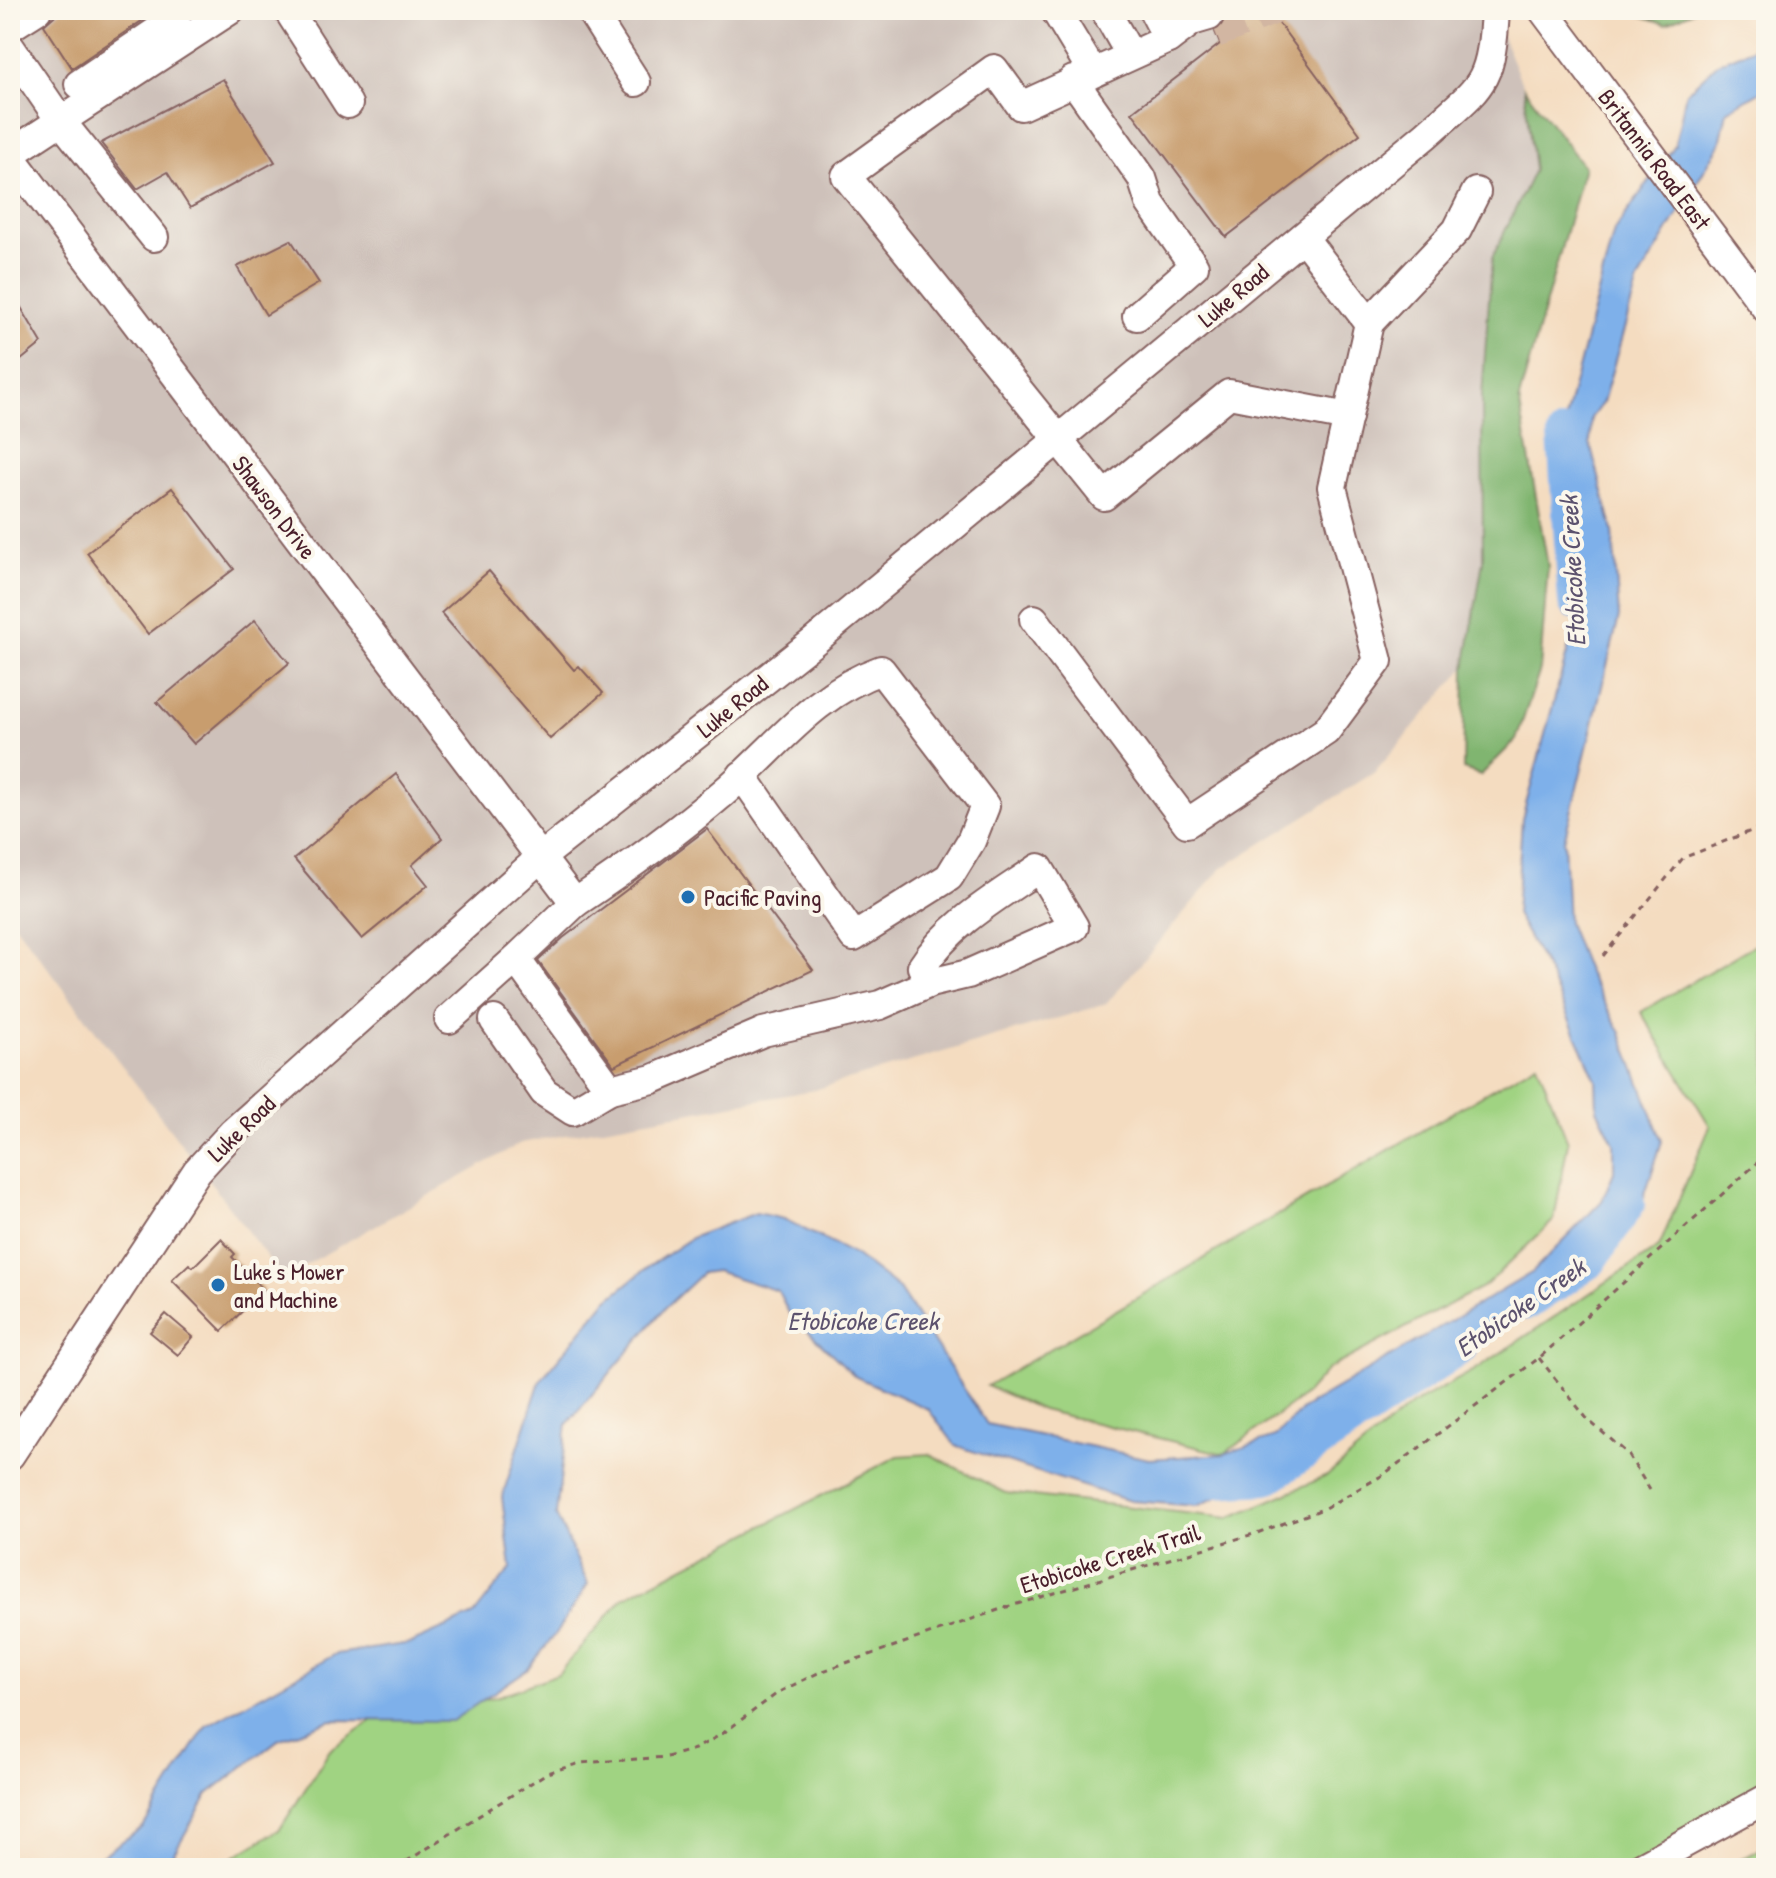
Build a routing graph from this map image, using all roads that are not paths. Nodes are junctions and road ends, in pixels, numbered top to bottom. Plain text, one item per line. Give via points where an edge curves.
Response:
1 (37, 10) edge
2 (177, 10) edge
3 (230, 10) edge
4 (288, 10) edge
5 (590, 10) edge
6 (1055, 10) edge
7 (1105, 10) edge
8 (1495, 10) edge
9 (1543, 10) edge
10 (1183, 24) edge
11 (10, 27) edge
12 (10, 47) edge
13 (1130, 54) junction
14 (1082, 76) junction
15 (636, 82) dead end
16 (348, 104) dead end
17 (54, 111) junction
18 (10, 155) edge
19 (1476, 192) dead end
20 (154, 237) dead end
21 (1303, 237) junction
22 (1766, 308) edge
23 (1137, 316) dead end
24 (1369, 323) junction
25 (1348, 417) junction
26 (1058, 439) junction
27 (1034, 619) dead end
28 (742, 775) junction
29 (540, 858) junction
30 (575, 903) junction
31 (516, 959) junction
32 (930, 983) junction
33 (449, 1019) dead end
34 (494, 1020) dead end
35 (610, 1089) junction
36 (10, 1455) edge
37 (1766, 1799) edge
38 (1639, 1868) edge

1 - 11 street
2 - 17 street via 175,19
3 - 17 street
4 - 16 street
5 - 15 street
6 - 14 street
7 - 13 street
8 - 21 street, Luke Road via 1492,59 1477,89
9 - 22 street, Britannia Road East
10 - 13 street
12 - 17 street
13 - 14 street
14 - 23 street via 1142,178 1150,203 1194,266
14 - 26 street via 1021,106 994,69 846,176
17 - 18 street
17 - 20 street
18 - 29 street, Shawson Drive
19 - 24 street via 1457,230
21 - 24 street
21 - 26 street, Luke Road
24 - 25 street
25 - 26 street via 1229,394 1104,496
25 - 27 street via 1332,487 1378,661 1326,731 1187,823
26 - 29 street, Luke Road
28 - 28 street via 828,695 881,670 985,806 949,877 854,937
28 - 30 street via 632,865
29 - 30 street, Shawson Drive
29 - 36 street, Luke Road via 232,1133 197,1171
30 - 31 street
31 - 33 street
31 - 35 street
32 - 32 street via 968,974 1074,927 1039,868 937,943 922,967
32 - 35 street via 880,1005 763,1032 653,1079
34 - 35 street via 544,1092 573,1111
37 - 38 street

